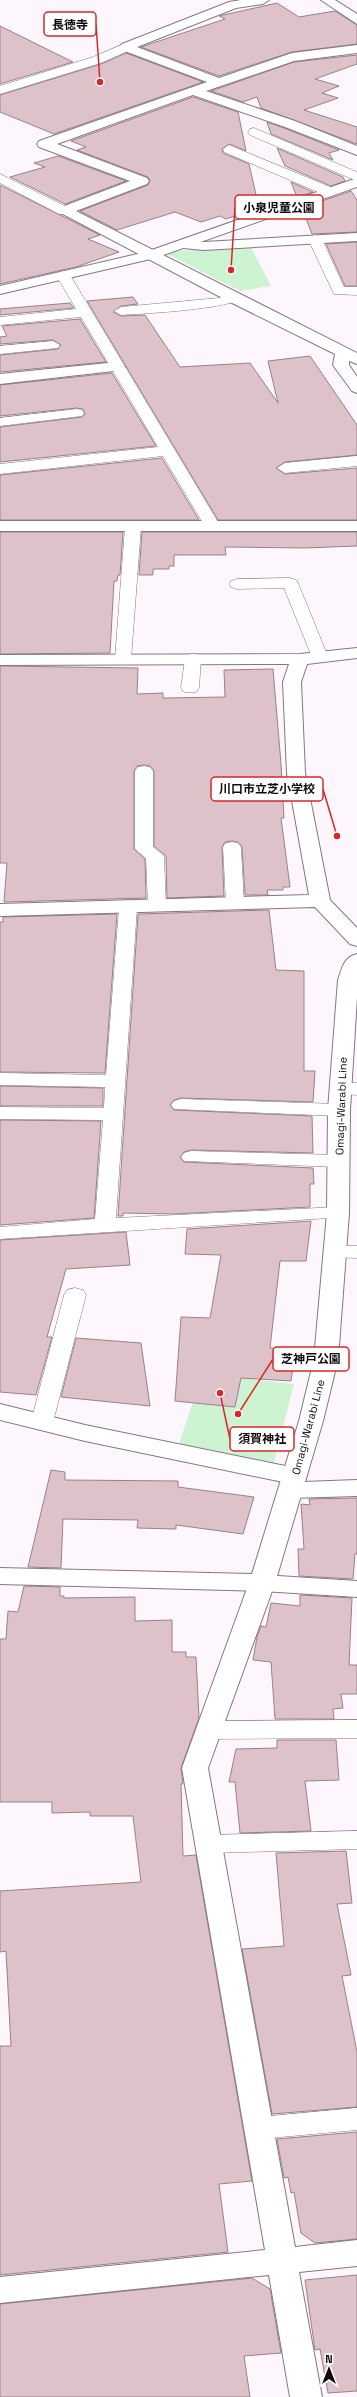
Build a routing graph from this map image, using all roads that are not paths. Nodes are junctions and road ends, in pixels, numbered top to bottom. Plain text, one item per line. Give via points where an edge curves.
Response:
1 (263, 0) edge
2 (327, 0) edge
3 (357, 20) edge
4 (126, 47) junction
5 (357, 49) edge
6 (219, 82) junction
7 (0, 90) edge
8 (192, 91) junction
9 (254, 132) dead end
10 (229, 149) dead end
11 (357, 150) edge
12 (357, 177) edge
13 (0, 178) edge
14 (357, 182) edge
15 (330, 192) junction
16 (64, 210) junction
17 (357, 237) edge
18 (315, 239) junction
19 (183, 244) junction
20 (150, 254) junction
21 (62, 276) junction
22 (0, 290) edge
23 (357, 291) edge
24 (233, 298) junction
25 (121, 311) dead end
26 (84, 313) junction
27 (0, 321) edge
28 (53, 345) dead end
29 (0, 350) edge
30 (343, 352) junction
31 (357, 359) edge
32 (117, 367) junction
33 (0, 379) edge
34 (357, 388) edge
35 (77, 413) dead end
36 (0, 422) edge
37 (167, 452) junction
38 (357, 461) edge
39 (285, 468) dead end
40 (0, 469) edge
41 (0, 526) edge
42 (357, 526) edge
43 (133, 527) junction
44 (213, 527) junction
45 (237, 584) dead end
46 (357, 653) edge
47 (320, 657) junction
48 (123, 659) junction
49 (193, 659) junction
50 (300, 659) junction
51 (0, 660) edge
52 (190, 688) dead end
53 (144, 771) dead end
54 (232, 847) dead end
55 (320, 901) junction
56 (235, 904) junction
57 (157, 907) junction
58 (128, 908) junction
59 (0, 910) edge
60 (357, 940) edge
61 (357, 960) edge
62 (0, 1079) edge
63 (116, 1081) junction
64 (346, 1096) edge
65 (181, 1105) dead end
66 (0, 1112) edge
67 (112, 1114) junction
68 (191, 1157) dead end
69 (339, 1160) junction
70 (338, 1213) junction
71 (106, 1225) junction
72 (0, 1233) edge
73 (346, 1252) edge
74 (75, 1295) dead end
75 (0, 1412) edge
76 (42, 1422) junction
77 (292, 1483) junction
78 (357, 1488) edge
79 (0, 1576) edge
80 (262, 1583) junction
81 (357, 1589) edge
82 (357, 1729) edge
83 (209, 1730) junction
84 (357, 1840) edge
85 (209, 1844) junction
86 (357, 2119) edge
87 (259, 2128) junction
88 (357, 2253) edge
89 (282, 2260) junction
90 (0, 2290) edge
91 (306, 2397) edge

1 - 4 street via 233,5
2 - 3 street
4 - 6 street
4 - 7 lane via 97,60
5 - 6 street via 292,57
6 - 8 street
8 - 11 street
8 - 16 street via 44,144 142,181
9 - 12 lane
10 - 15 lane
13 - 16 lane
14 - 15 street
15 - 19 street
16 - 20 street
17 - 18 street
18 - 19 street via 204,246
18 - 23 lane via 339,292
19 - 20 street
20 - 21 street
20 - 24 street
21 - 22 street
21 - 26 lane
24 - 25 lane via 220,302
24 - 30 street
26 - 27 lane
26 - 32 lane
28 - 29 lane
30 - 31 street
30 - 34 street via 341,365
32 - 33 street
32 - 37 lane
35 - 36 lane
37 - 40 lane
37 - 44 lane
38 - 39 lane
41 - 43 street
42 - 44 street
43 - 44 street
43 - 48 lane
45 - 47 lane via 290,584
46 - 47 street
47 - 50 street
48 - 49 street
48 - 51 street
49 - 50 street
49 - 52 lane
50 - 55 street via 292,682 296,773
53 - 57 lane via 144,849 155,856
54 - 56 lane
55 - 56 street
55 - 60 street
56 - 57 street
57 - 58 street
58 - 59 street
58 - 63 lane
61 - 64 street, Omagi-Warabi Line via 353,964 348,980
62 - 63 lane
63 - 67 lane
64 - 65 lane
64 - 69 street, Omagi-Warabi Line
66 - 67 lane
67 - 71 lane
68 - 69 lane
69 - 70 street, Omagi-Warabi Line
70 - 71 lane
70 - 73 street, Omagi-Warabi Line
71 - 72 lane
73 - 77 street, Omagi-Warabi Line via 312,1421
74 - 76 lane
75 - 76 street
76 - 77 street
77 - 78 street
77 - 80 street, Omagi-Warabi Line
79 - 80 street
80 - 81 street
80 - 83 street, Omagi-Warabi Line
82 - 83 lane
83 - 85 street, Omagi-Warabi Line via 195,1768
84 - 85 lane
85 - 87 street, Omagi-Warabi Line
86 - 87 lane
87 - 89 street, Omagi-Warabi Line
88 - 89 street
89 - 90 street
89 - 91 street, Omagi-Warabi Line

